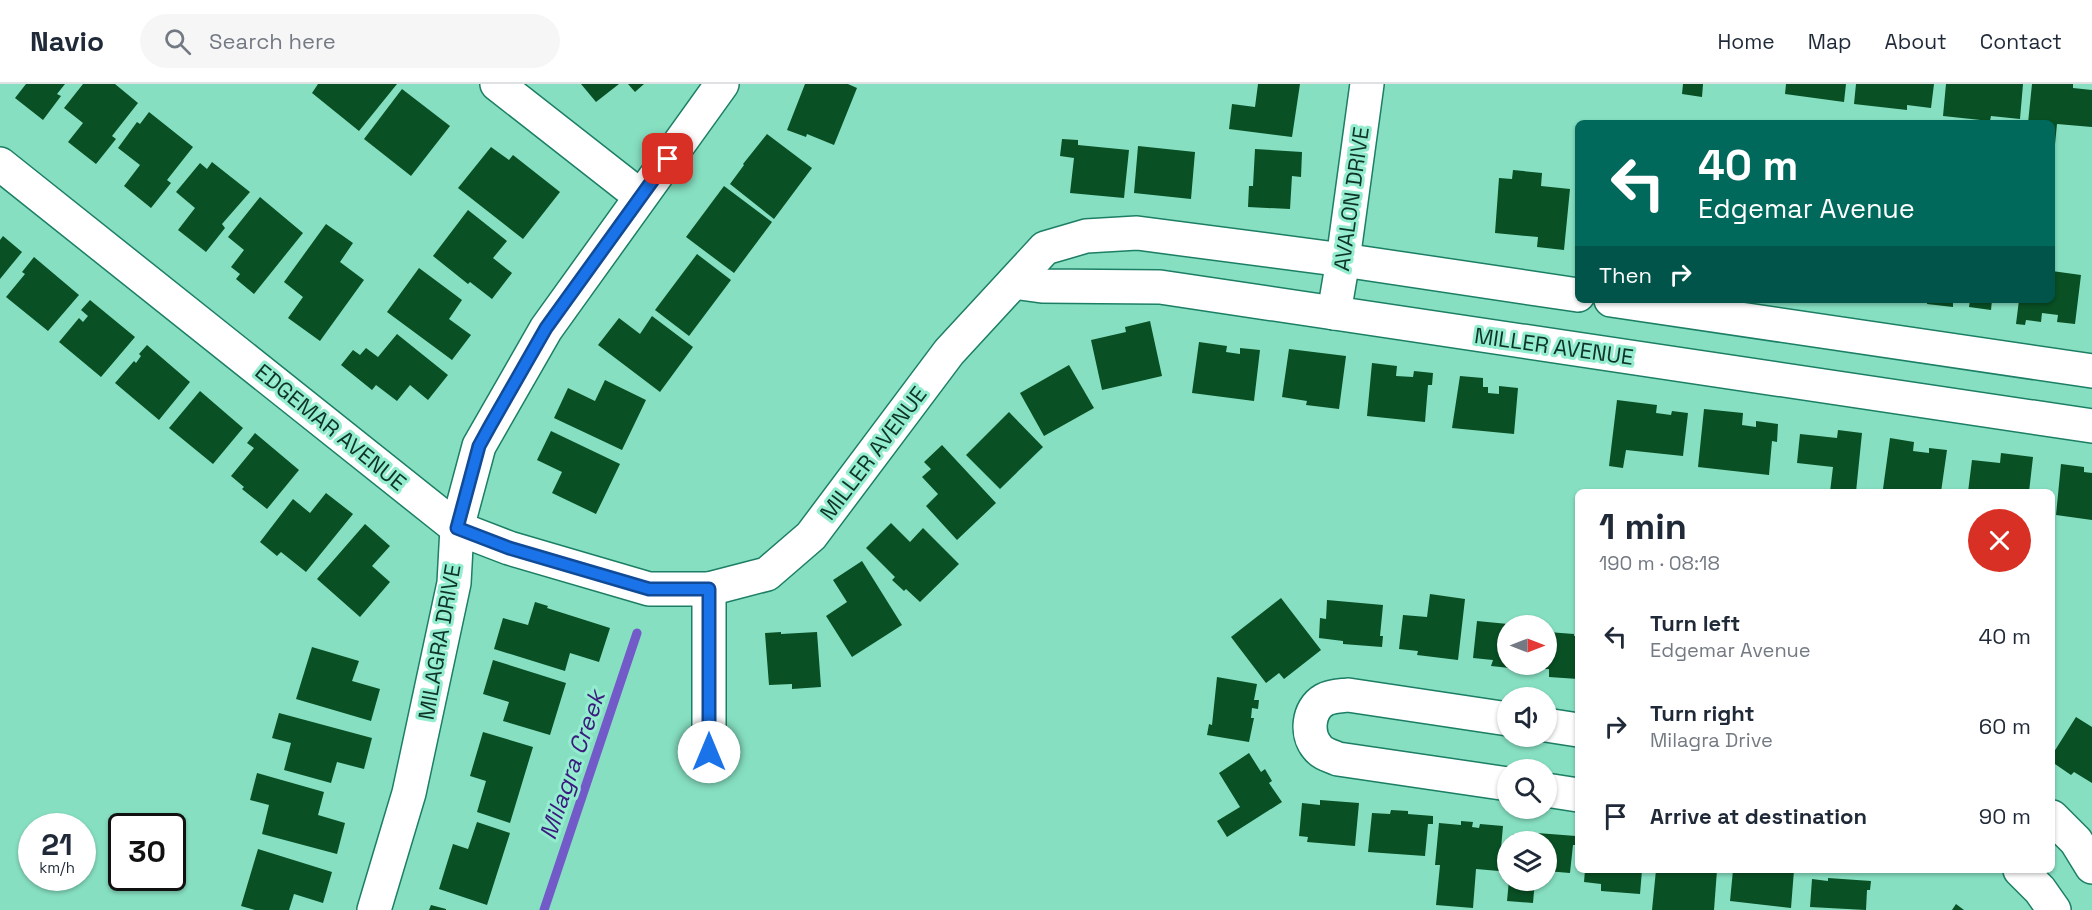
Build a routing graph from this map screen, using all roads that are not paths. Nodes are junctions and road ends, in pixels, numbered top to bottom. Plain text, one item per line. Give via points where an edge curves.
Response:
1 (496, 84) edge
2 (722, 84) edge
3 (1367, 84) edge
4 (0, 164) edge
5 (640, 196) junction
6 (1343, 261) junction
7 (1014, 282) junction
8 (1575, 295) edge
9 (1631, 303) edge
10 (1334, 313) junction
11 (2092, 371) edge
12 (2092, 426) edge
13 (457, 528) junction
14 (709, 589) junction
15 (1497, 717) edge
16 (1557, 727) edge
17 (1575, 730) edge
18 (709, 752) dead end
19 (1497, 782) edge
20 (1557, 792) edge
21 (1575, 795) edge
22 (2055, 820) edge
23 (2092, 867) edge
24 (2023, 873) edge
25 (374, 910) edge
26 (2054, 910) edge

1 - 5 street
2 - 5 street, MILAGRA DRIVE
3 - 6 street, AVALON DRIVE
4 - 13 street, EDGEMAR AVENUE
5 - 13 street, MILAGRA DRIVE via 546,328 479,446
6 - 7 street, MILLER AVENUE via 1137,233 1086,236 1045,248
6 - 8 street, MILLER AVENUE
6 - 10 street, AVALON DRIVE
7 - 10 street, MILLER AVENUE via 1042,286 1160,287
7 - 14 street, MILLER AVENUE via 949,352 811,536 767,574
9 - 11 street
10 - 12 street, MILLER AVENUE
13 - 14 street, EDGEMAR AVENUE via 509,548 649,589
13 - 25 street, MILAGRA DRIVE via 454,583 412,782
14 - 18 street
15 - 19 street via 1348,695 1322,700 1310,722 1316,747 1338,759
16 - 17 street
20 - 21 street
22 - 23 street via 2076,841
24 - 26 street

